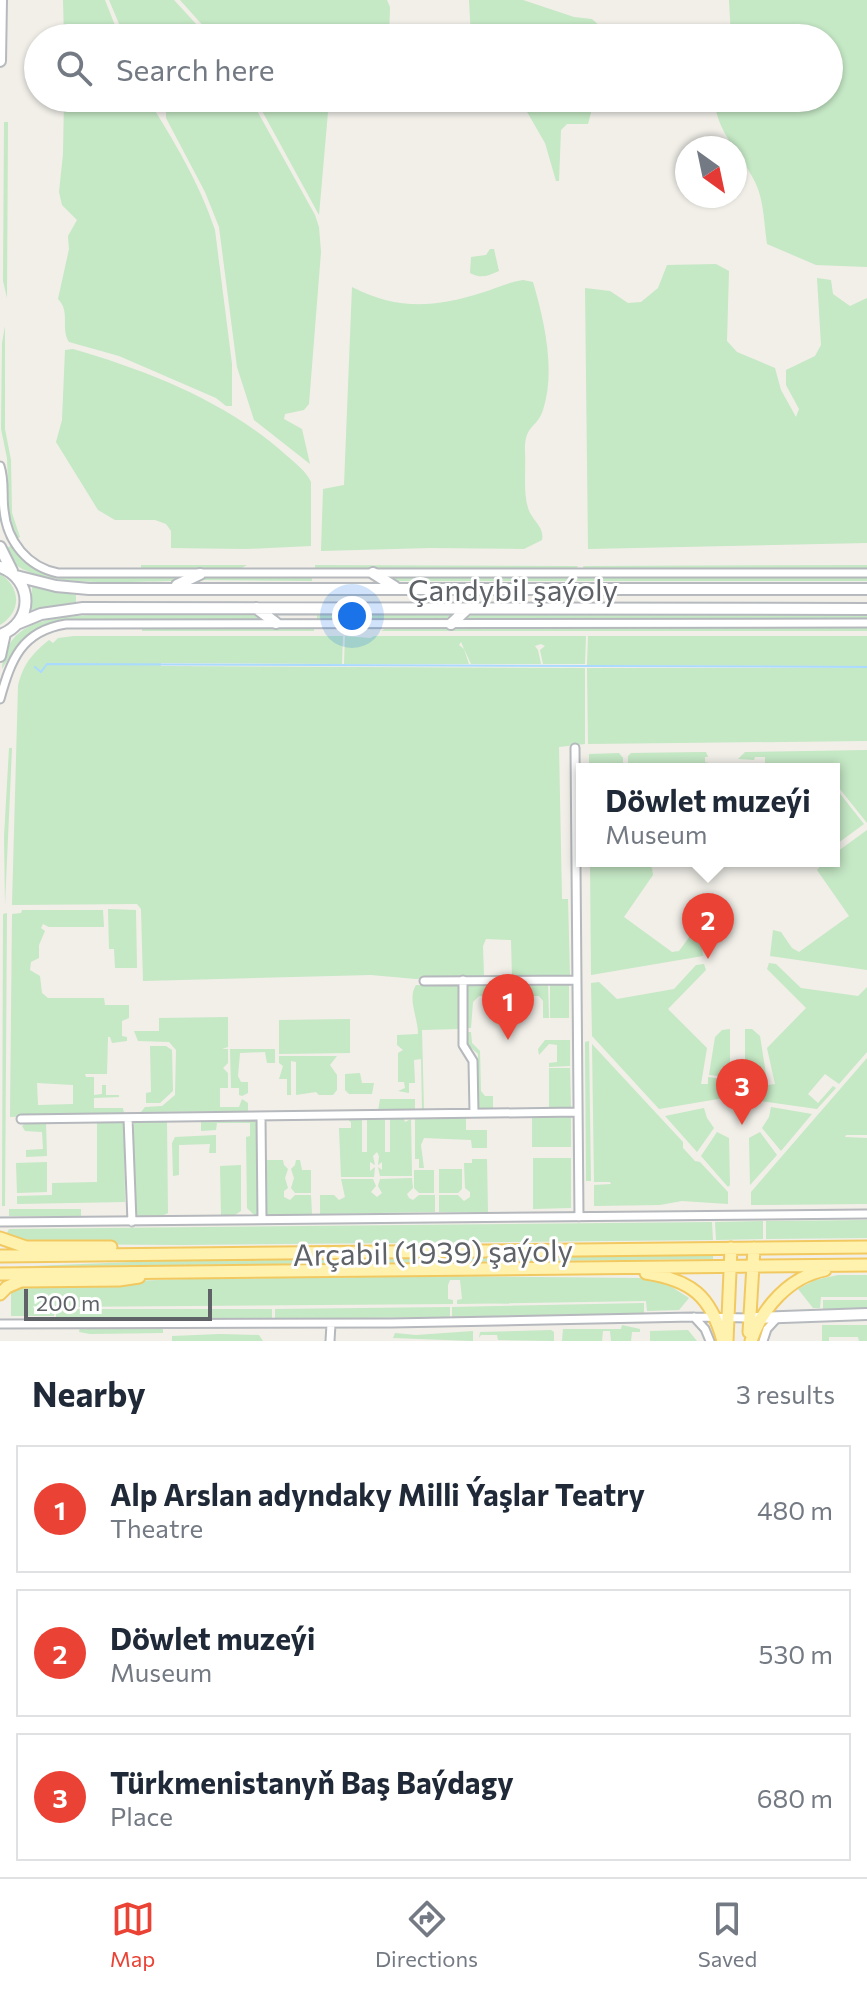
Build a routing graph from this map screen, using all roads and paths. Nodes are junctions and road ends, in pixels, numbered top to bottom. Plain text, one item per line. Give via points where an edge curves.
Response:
1 (1, 0) edge
2 (0, 61) edge
3 (0, 466) edge
4 (0, 547) edge
5 (0, 567) edge
6 (373, 573) junction
7 (867, 573) edge
8 (14, 574) junction
9 (200, 574) junction
10 (172, 588) junction
11 (396, 588) junction
12 (867, 589) edge
13 (256, 608) junction
14 (467, 609) junction
15 (867, 609) edge
16 (19, 623) junction
17 (276, 623) junction
18 (867, 623) edge
19 (451, 624) junction
20 (3, 634) edge
21 (0, 656) edge
22 (0, 699) edge
23 (575, 748) dead end
24 (576, 864) edge
25 (576, 867) edge
26 (463, 980) junction
27 (577, 980) junction
28 (424, 981) dead end
29 (578, 1112) junction
30 (474, 1113) junction
31 (261, 1117) junction
32 (128, 1118) junction
33 (21, 1119) dead end
34 (867, 1214) edge
35 (579, 1217) junction
36 (262, 1219) junction
37 (0, 1222) edge
38 (132, 1222) junction
39 (0, 1238) edge
40 (867, 1247) edge
41 (731, 1248) junction
42 (754, 1248) junction
43 (163, 1253) junction
44 (0, 1256) edge
45 (849, 1265) junction
46 (867, 1265) edge
47 (754, 1266) junction
48 (730, 1267) junction
49 (622, 1268) junction
50 (167, 1271) junction
51 (0, 1274) edge
52 (0, 1294) edge
53 (776, 1299) junction
54 (867, 1314) edge
55 (694, 1317) junction
56 (778, 1317) junction
57 (723, 1318) junction
58 (756, 1318) junction
59 (0, 1324) edge
60 (331, 1324) junction
61 (330, 1341) edge
62 (710, 1341) edge
63 (725, 1341) edge
64 (749, 1341) edge
65 (763, 1341) edge

1 - 2 main road
3 - 9 street via 10,535 22,554 41,568
4 - 8 main road
5 - 8 main road, Çandybil şaýoly
6 - 7 street
6 - 9 street
6 - 11 main road
8 - 10 main road, Çandybil şaýoly via 73,588
8 - 16 main road via 26,604
9 - 10 main road
10 - 11 main road, Çandybil şaýoly
11 - 12 main road, Çandybil şaýoly
13 - 14 main road, Çandybil şaýoly
13 - 16 main road, Çandybil şaýoly via 83,608
13 - 17 main road
14 - 15 main road, Çandybil şaýoly
14 - 19 main road
16 - 20 main road, Çandybil şaýoly
17 - 19 street
17 - 22 street via 57,625 22,647
18 - 19 street
20 - 21 main road
23 - 24 street
25 - 27 street
26 - 27 street
26 - 28 street
26 - 30 street via 463,1045 473,1061
27 - 29 street
29 - 30 street
29 - 35 street
30 - 31 street
31 - 32 street
31 - 36 street
32 - 33 street
32 - 38 street
34 - 35 street
35 - 36 street
36 - 38 street
37 - 38 street
39 - 43 main road via 26,1247 123,1247
40 - 42 main road, Arçabil (1939) şaýoly
41 - 42 main road, Arçabil (1939) şaýoly
41 - 43 main road, Arçabil (1939) şaýoly
41 - 48 main road
42 - 47 main road
43 - 44 main road, Arçabil (1939) şaýoly
45 - 46 main road, Arçabil (1939) şaýoly
45 - 47 main road, Arçabil (1939) şaýoly
45 - 53 main road via 808,1274
47 - 48 main road, Arçabil (1939) şaýoly
47 - 58 main road
48 - 49 main road, Arçabil (1939) şaýoly
48 - 57 main road
49 - 50 main road, Arçabil (1939) şaýoly
49 - 57 main road via 683,1283
50 - 51 main road, Arçabil (1939) şaýoly
50 - 52 main road via 119,1280 21,1281
53 - 56 main road
53 - 58 main road
54 - 56 main road
55 - 57 street
55 - 60 street
55 - 62 street
56 - 58 main road
56 - 65 street
57 - 58 street
57 - 63 main road
58 - 64 main road
59 - 60 street
60 - 61 street

